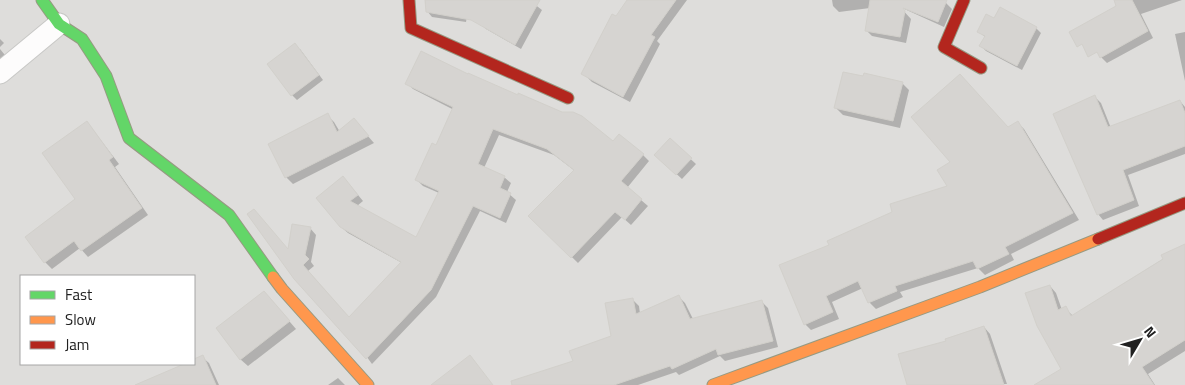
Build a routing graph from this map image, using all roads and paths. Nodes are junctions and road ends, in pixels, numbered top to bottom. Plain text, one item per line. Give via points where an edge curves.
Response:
1 (42, 0) edge
2 (409, 0) edge
3 (964, 0) edge
4 (60, 24) junction
5 (981, 68) dead end
6 (0, 74) edge
7 (568, 98) dead end
8 (1185, 203) edge
9 (368, 385) edge
10 (713, 385) edge

1 - 4 street
2 - 7 street via 411,28
3 - 5 street via 944,47
4 - 6 street
4 - 9 street via 82,38 106,76 129,138 229,215 282,289
8 - 10 street via 980,287

